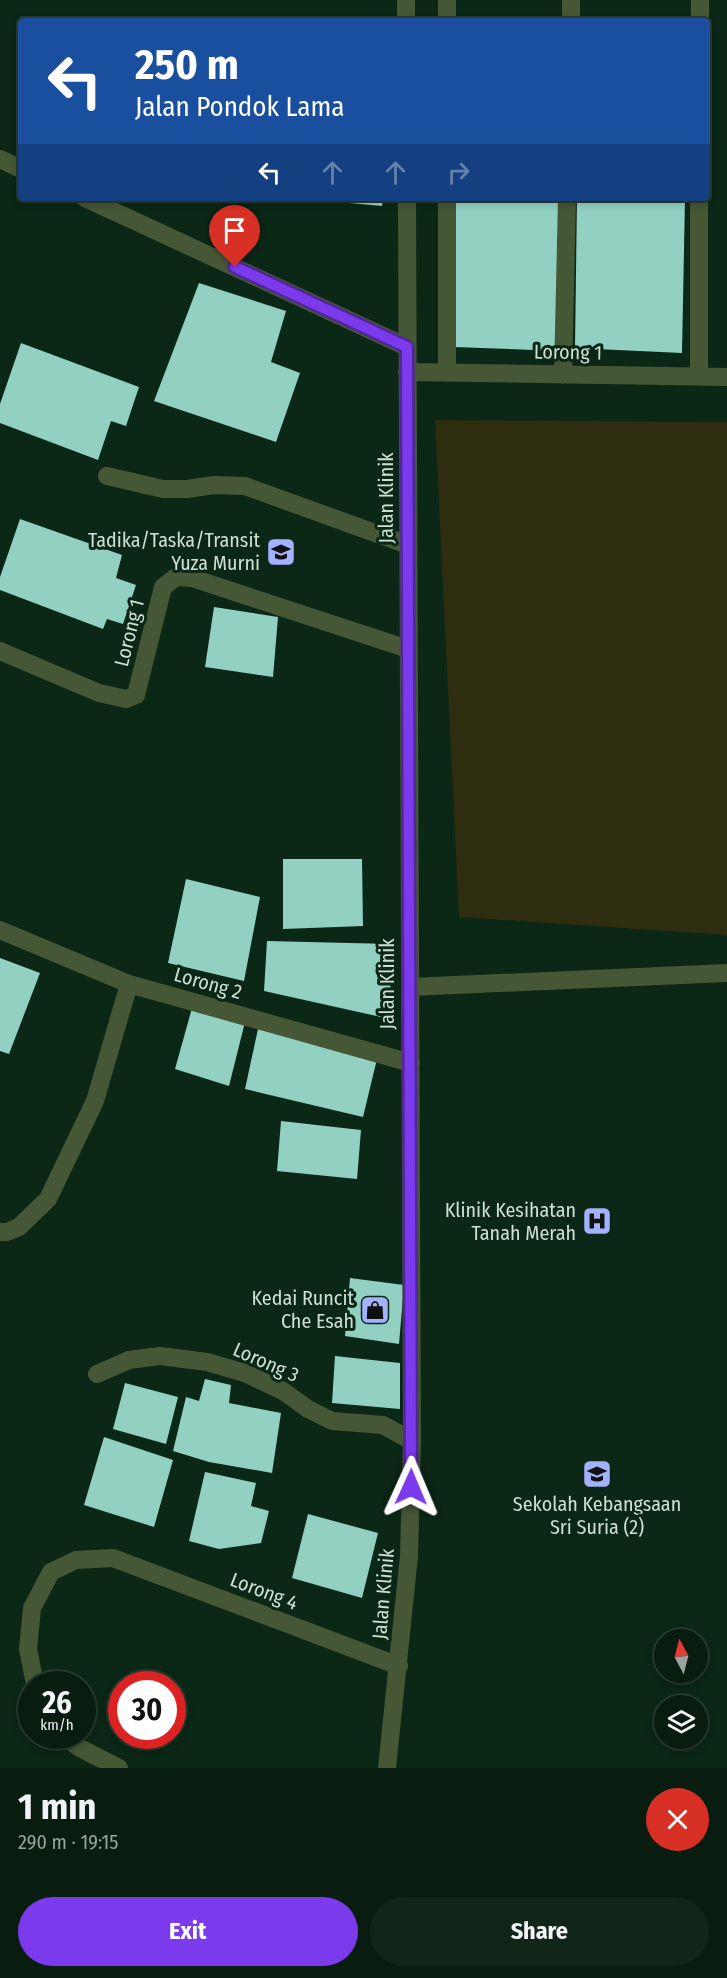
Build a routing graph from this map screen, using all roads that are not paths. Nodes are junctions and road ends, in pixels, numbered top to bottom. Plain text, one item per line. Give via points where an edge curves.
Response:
1 (406, 0) edge
2 (447, 0) edge
3 (571, 0) edge
4 (700, 0) edge
5 (406, 18) edge
6 (447, 18) edge
7 (571, 18) edge
8 (700, 18) edge
9 (0, 159) edge
10 (18, 168) edge
11 (91, 201) edge
12 (407, 201) edge
13 (447, 201) edge
14 (567, 201) edge
15 (699, 201) edge
16 (407, 347) junction
17 (407, 372) junction
18 (447, 373) junction
19 (563, 375) junction
20 (699, 376) junction
21 (727, 377) edge
22 (107, 476) dead end
23 (408, 545) junction
24 (408, 649) junction
25 (0, 651) edge
26 (0, 930) edge
27 (727, 973) edge
28 (129, 984) junction
29 (410, 987) junction
30 (411, 1063) junction
31 (0, 1232) edge
32 (97, 1374) dead end
33 (412, 1441) junction
34 (399, 1666) junction
35 (32, 1671) edge
36 (82, 1749) edge
37 (119, 1768) edge
38 (387, 1768) edge

1 - 5 street
2 - 6 street
3 - 7 street
4 - 8 street
9 - 10 street
11 - 16 street
12 - 16 street, Jalan Klinik
13 - 18 street
14 - 19 street
15 - 20 street
16 - 17 street, Jalan Klinik
17 - 18 street, Lorong 1
17 - 23 street, Jalan Klinik
18 - 19 street, Lorong 1
19 - 20 street, Lorong 1
20 - 21 street, Lorong 1
22 - 23 street via 162,489 245,486
23 - 24 street, Jalan Klinik
24 - 25 street, Lorong 1 via 192,578 176,577 163,587 136,695 126,699 99,693
24 - 29 street, Jalan Klinik
26 - 28 street, Lorong 2
27 - 29 street
28 - 30 street, Lorong 2
28 - 31 street via 95,1101 48,1198 19,1227
29 - 30 street, Jalan Klinik
30 - 33 street, Jalan Klinik
32 - 33 street, Lorong 3 via 129,1360 160,1356 207,1362 245,1373 332,1420 382,1425
33 - 34 street, Jalan Klinik via 409,1556
34 - 35 street, Lorong 4 via 113,1558 76,1560 51,1572 32,1608 28,1649
34 - 38 street, Jalan Klinik
36 - 37 street

